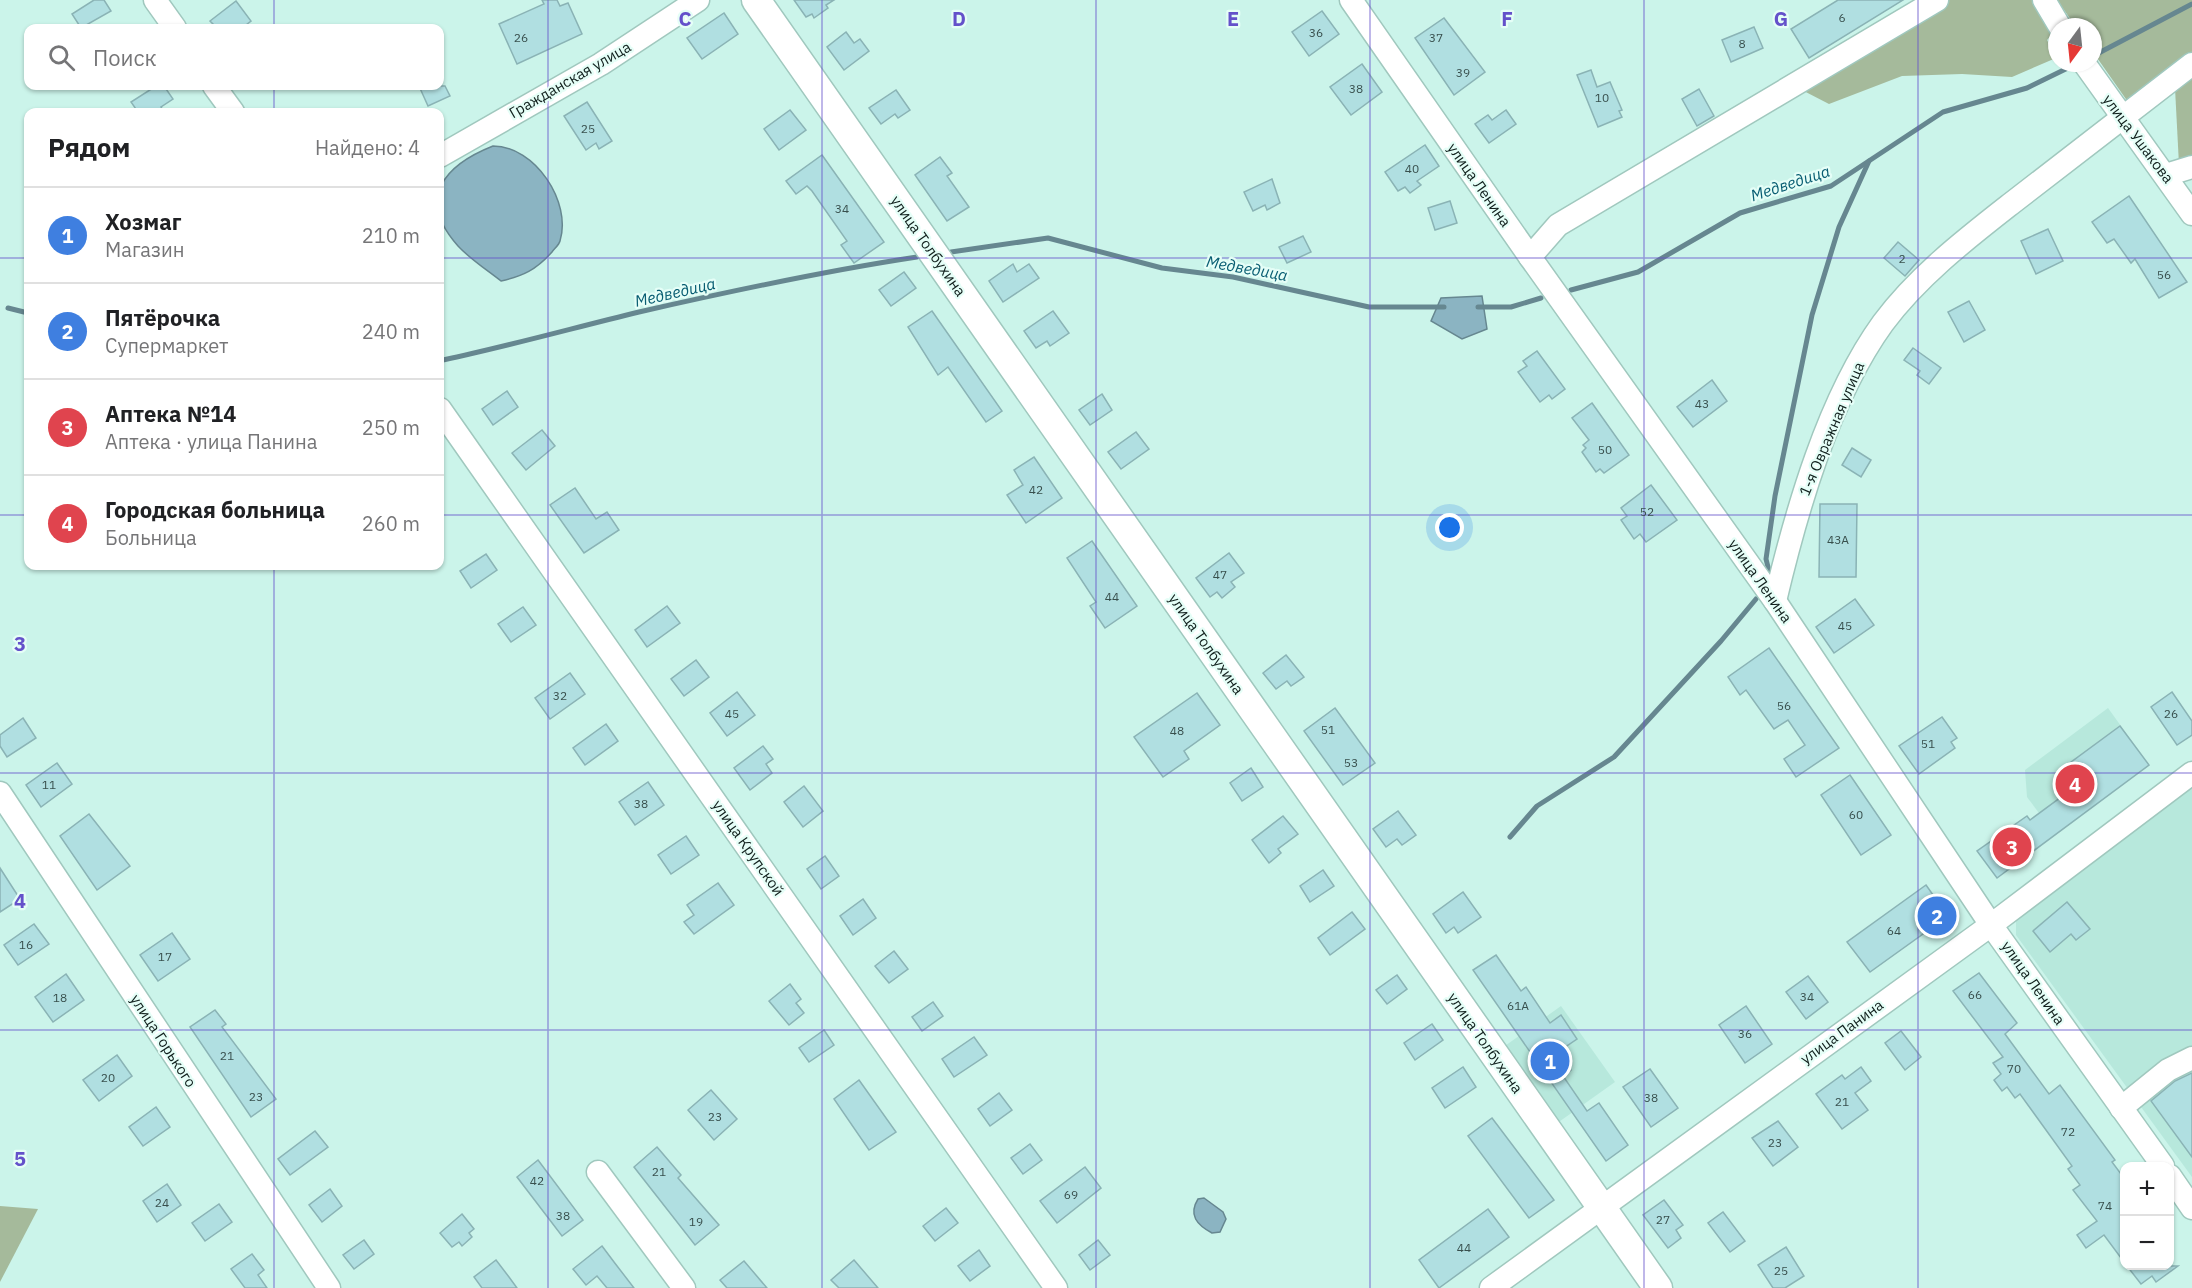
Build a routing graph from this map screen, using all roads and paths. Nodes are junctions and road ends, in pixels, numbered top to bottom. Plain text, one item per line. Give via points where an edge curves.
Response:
1 (155, 0) edge
2 (698, 0) edge
3 (756, 0) edge
4 (1351, 0) edge
5 (1937, 0) edge
6 (2044, 0) edge
7 (2055, 18) edge
8 (172, 24) edge
9 (2192, 64) edge
10 (2090, 72) edge
11 (217, 90) edge
12 (230, 108) edge
13 (2122, 118) junction
14 (444, 154) edge
15 (2192, 167) edge
16 (2166, 175) junction
17 (2192, 214) edge
18 (1530, 257) junction
19 (444, 415) edge
20 (1775, 601) junction
21 (2192, 773) edge
22 (0, 793) edge
23 (1991, 925) junction
24 (2192, 1058) edge
25 (2121, 1108) junction
26 (2159, 1162) edge
27 (598, 1172) dead end
28 (2174, 1183) edge
29 (1600, 1207) junction
30 (2192, 1208) edge
31 (329, 1288) edge
32 (684, 1288) edge
33 (1056, 1288) edge
34 (1491, 1288) edge
35 (1658, 1288) edge

1 - 8 street
2 - 14 street, Гражданская улица via 601,64
3 - 29 main road, улица Толбухина
4 - 18 street, улица Ленина
5 - 18 street via 1558,225
6 - 7 street
9 - 13 street, 1-я Овражная улица
10 - 13 street, улица Ушакова
11 - 12 street
13 - 16 street, улица Ушакова
13 - 20 street, 1-я Овражная улица via 1949,253 1882,324 1851,377 1814,466
15 - 16 street
16 - 17 street, улица Ушакова
18 - 20 street, улица Ленина
19 - 33 street, улица Крупской
20 - 23 street, улица Ленина
21 - 23 street, улица Панина
22 - 31 street, улица Горького
23 - 25 street, улица Ленина
23 - 29 street, улица Панина
24 - 25 street via 2168,1070
25 - 26 street, улица Ленина
27 - 32 street
28 - 30 street
29 - 34 street, улица Панина
29 - 35 main road, улица Толбухина

